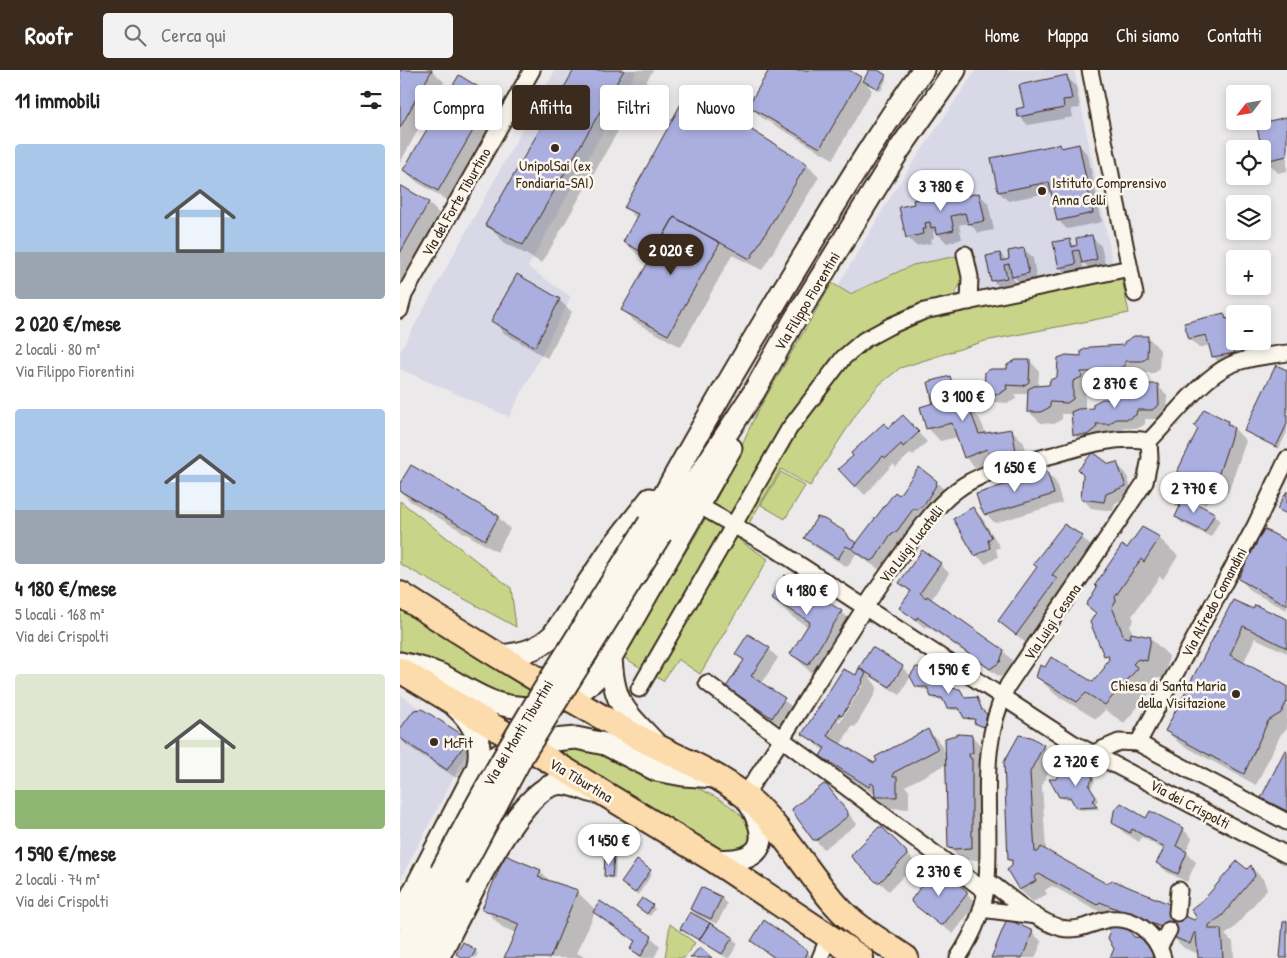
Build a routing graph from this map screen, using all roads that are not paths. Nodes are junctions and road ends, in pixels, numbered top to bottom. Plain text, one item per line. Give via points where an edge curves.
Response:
1 (532, 70) edge
2 (923, 70) edge
3 (956, 70) edge
4 (1090, 70) edge
5 (965, 254) dead end
6 (1130, 268) junction
7 (1135, 294) dead end
8 (969, 302) junction
9 (400, 310) edge
10 (1287, 353) edge
11 (754, 392) junction
12 (696, 436) junction
13 (1149, 441) junction
14 (1287, 459) edge
15 (700, 506) junction
16 (740, 528) junction
17 (655, 529) junction
18 (400, 594) edge
19 (864, 607) junction
20 (498, 656) junction
21 (611, 656) junction
22 (400, 663) edge
23 (400, 670) edge
24 (707, 683) dead end
25 (639, 689) dead end
26 (1002, 697) junction
27 (569, 699) junction
28 (448, 700) junction
29 (782, 737) junction
30 (519, 743) junction
31 (1138, 743) junction
32 (656, 745) junction
33 (1091, 754) junction
34 (477, 769) junction
35 (717, 776) junction
36 (744, 796) junction
37 (609, 797) junction
38 (1287, 822) edge
39 (1287, 855) edge
40 (714, 860) junction
41 (449, 876) junction
42 (986, 886) junction
43 (1179, 890) dead end
44 (981, 909) junction
45 (1177, 913) dead end
46 (1037, 916) junction
47 (400, 918) edge
48 (1169, 930) dead end
49 (829, 936) junction
50 (400, 951) edge
51 (1161, 953) edge
52 (417, 958) edge
53 (438, 958) edge
54 (820, 958) edge
55 (861, 958) edge
56 (906, 958) edge
57 (958, 958) edge

1 - 9 street, Via del Forte Tiburtino via 404,295
2 - 12 main road, Via Filippo Fiorentini via 878,134
3 - 11 main road, Via Filippo Fiorentini via 865,204
4 - 6 street
5 - 8 street via 970,277
6 - 7 street
6 - 8 street
8 - 16 street via 924,311 864,340 842,358 789,429
10 - 13 street via 1243,361 1219,371
11 - 15 main road via 738,435
11 - 17 main road, Via Filippo Fiorentini
12 - 17 main road, Via Filippo Fiorentini
12 - 20 main road via 610,550 553,636 532,650
13 - 19 street, Via Luigi Lucatelli via 1109,440 994,472 963,486 926,520
13 - 26 street, Via Luigi Cesana via 1148,470 1135,499
14 - 31 street, Via Alfredo Comandini via 1255,526
15 - 16 street, Via dei Crispolti
15 - 21 main road
16 - 19 street, Via dei Crispolti
16 - 25 street
17 - 41 main road, Via dei Monti Tiburtini, bridge via 530,711 468,820
18 - 20 main road
19 - 26 street, Via dei Crispolti
19 - 29 street, Via Luigi Lucatelli
20 - 27 main road
21 - 27 main road via 600,674
21 - 32 main road via 613,683 621,706
22 - 27 main road via 427,670 498,703 540,706
23 - 28 main road, Via Tiburtina
24 - 29 street
26 - 33 street, Via dei Crispolti
26 - 42 street, Via Luigi Cesana via 987,756
27 - 32 main road
28 - 30 main road, Via Tiburtina
28 - 34 main road via 474,727 480,750
29 - 36 street, Via Luigi Lucatelli
29 - 42 street
30 - 34 main road
30 - 35 main road via 576,738 593,740 656,770
30 - 37 main road, Via Tiburtina
31 - 33 street via 1119,742
31 - 38 street, Via dei Crispolti
32 - 35 main road
33 - 39 street, Via dei Crispolti
34 - 47 main road
35 - 36 main road
36 - 40 main road via 758,818 761,830 759,847 750,857 740,860
36 - 56 main road via 770,820 837,907
37 - 40 main road, Via Tiburtina
37 - 53 main road via 562,783 551,785 536,795 490,860
40 - 49 main road, Via Tiburtina
41 - 50 main road, Via dei Monti Tiburtini
41 - 52 main road, Via dei Monti Tiburtini
42 - 44 street, Via Luigi Cesana
42 - 46 street
43 - 45 street
44 - 46 street
44 - 57 street, Via Luigi Cesana
46 - 51 street via 1070,929 1112,919 1128,921 1143,927
48 - 51 street
49 - 54 street
49 - 55 main road, Via Tiburtina

